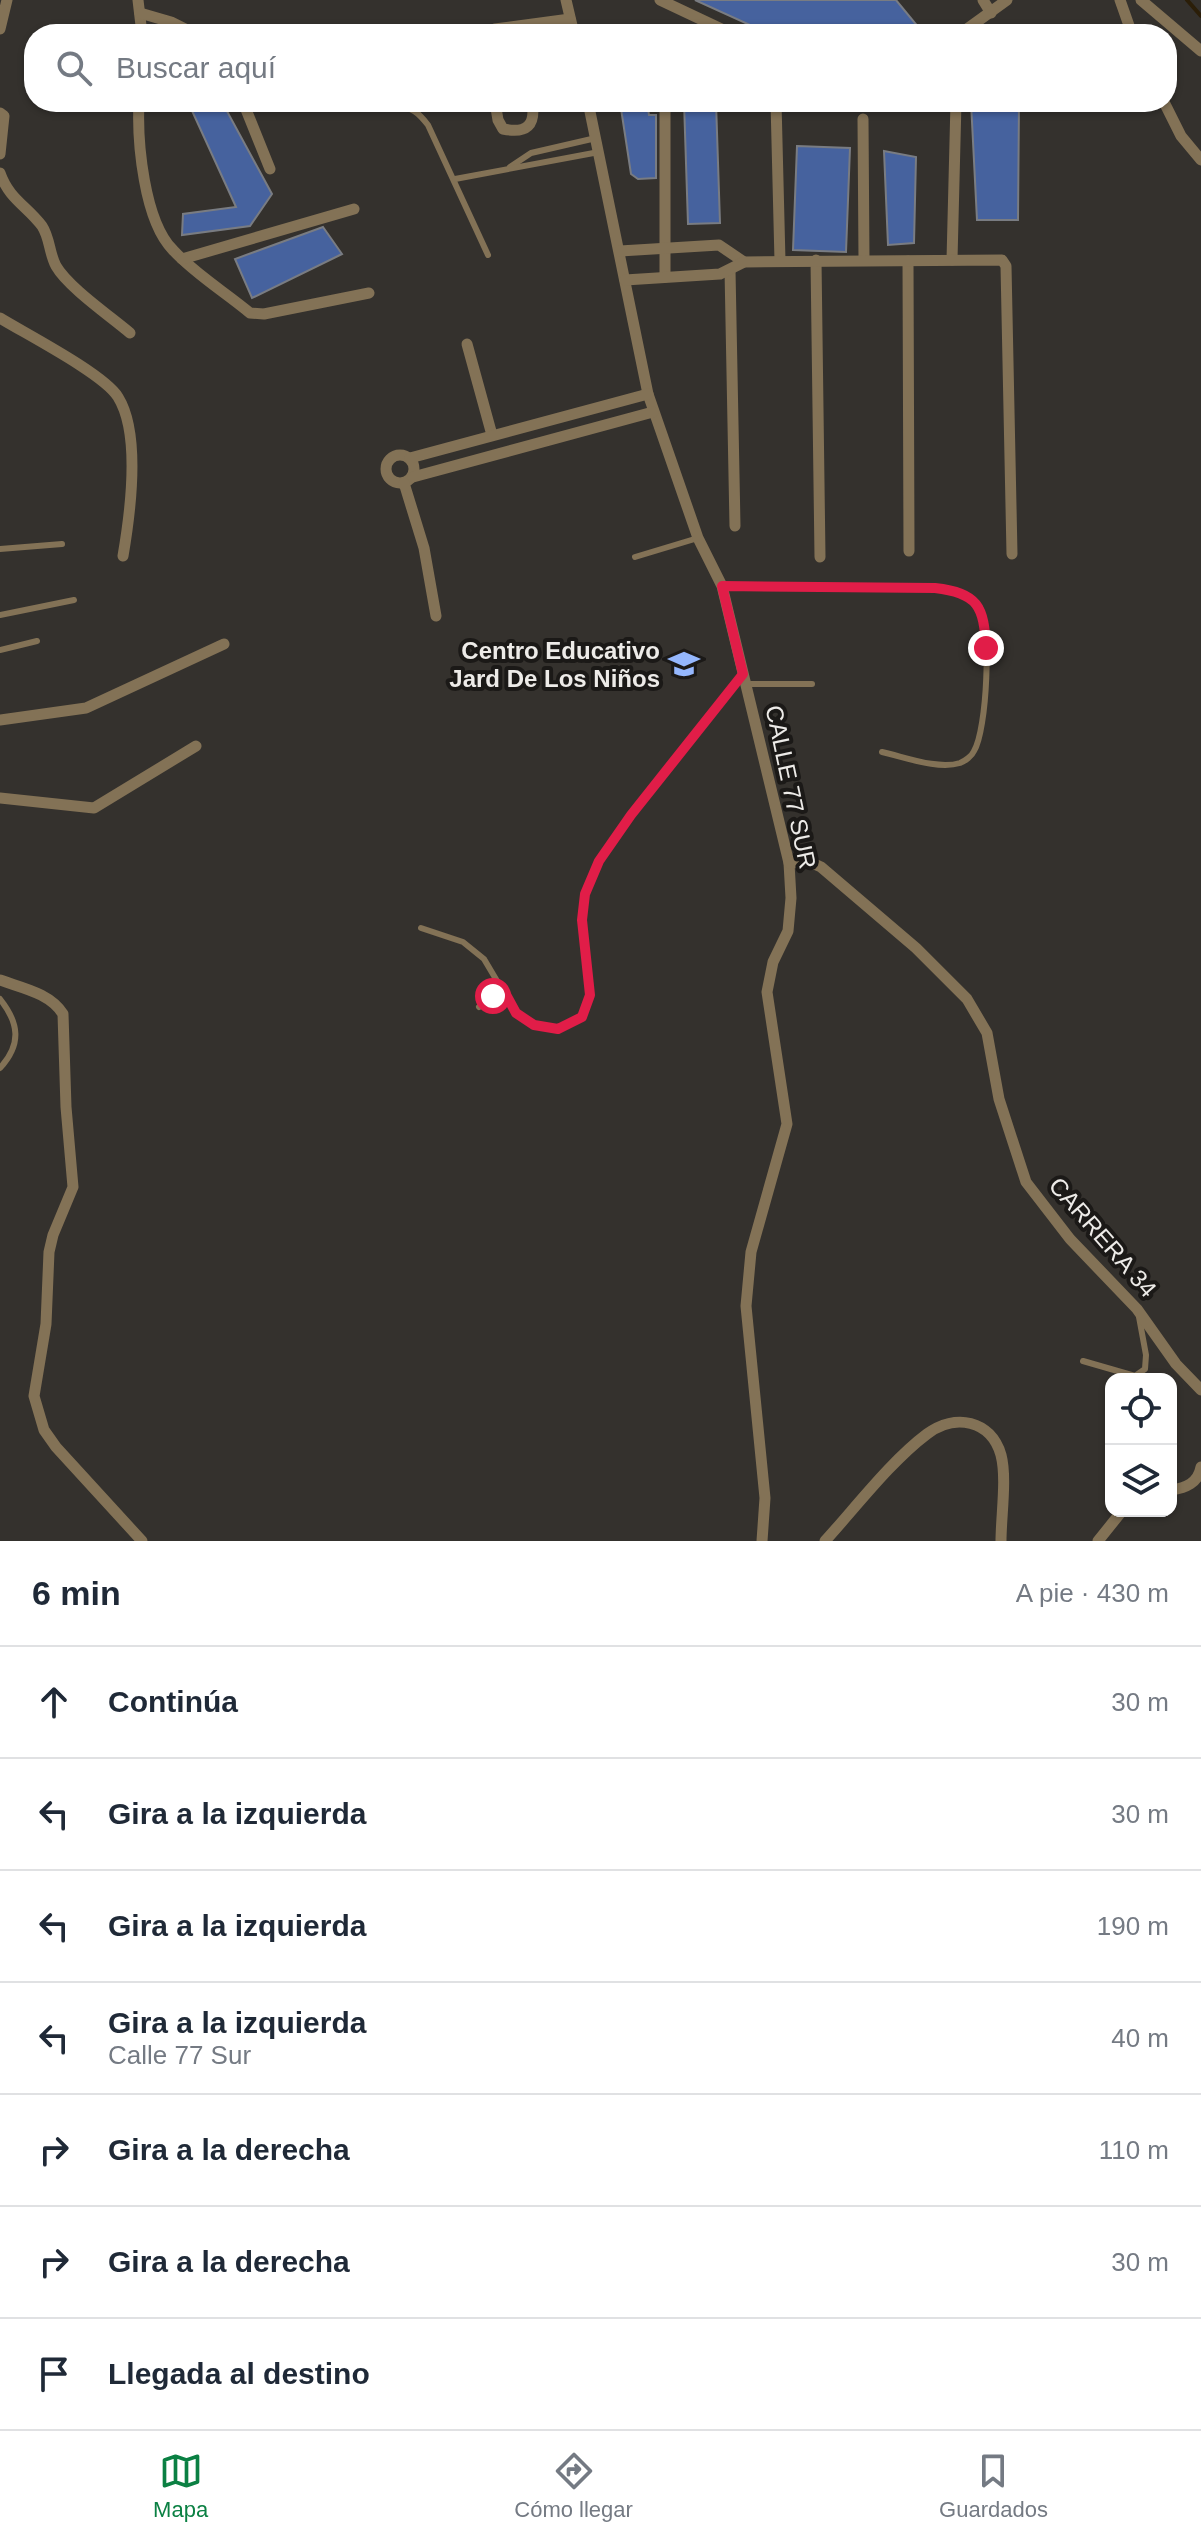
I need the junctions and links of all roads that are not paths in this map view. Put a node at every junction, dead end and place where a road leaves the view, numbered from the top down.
1 (7, 0) edge
2 (138, 0) edge
3 (566, 0) edge
4 (660, 0) edge
5 (983, 0) edge
6 (1007, 0) edge
7 (1120, 0) edge
8 (1141, 0) edge
9 (140, 13) junction
10 (991, 13) junction
11 (570, 19) junction
12 (141, 24) edge
13 (175, 24) edge
14 (546, 24) edge
15 (571, 24) edge
16 (711, 24) edge
17 (975, 24) edge
18 (1128, 24) edge
19 (1169, 24) edge
20 (0, 29) edge
21 (1177, 31) edge
22 (1201, 51) edge
23 (139, 112) edge
24 (247, 112) edge
25 (418, 112) edge
26 (497, 112) edge
27 (534, 112) edge
28 (590, 112) edge
29 (665, 112) edge
30 (776, 112) edge
31 (956, 112) edge
32 (1169, 112) edge
33 (0, 113) edge
34 (863, 119) dead end
35 (596, 138) junction
36 (599, 152) junction
37 (0, 154) edge
38 (1201, 160) edge
39 (270, 169) dead end
40 (507, 169) junction
41 (0, 173) edge
42 (455, 179) junction
43 (354, 209) dead end
44 (665, 247) junction
45 (620, 251) junction
46 (488, 255) dead end
47 (182, 259) junction
48 (816, 260) junction
49 (864, 260) junction
50 (952, 260) junction
51 (780, 261) junction
52 (908, 261) junction
53 (744, 262) junction
54 (730, 270) junction
55 (665, 277) junction
56 (625, 280) junction
57 (369, 293) dead end
58 (0, 318) edge
59 (130, 333) dead end
60 (467, 344) dead end
61 (648, 394) junction
62 (653, 412) junction
63 (492, 435) junction
64 (410, 458) junction
65 (408, 480) junction
66 (735, 526) dead end
67 (698, 538) junction
68 (62, 544) dead end
69 (0, 549) edge
70 (909, 551) dead end
71 (1012, 554) dead end
72 (123, 556) dead end
73 (635, 557) dead end
74 (820, 557) dead end
75 (722, 586) junction
76 (74, 600) dead end
77 (0, 615) edge
78 (436, 616) dead end
79 (37, 641) dead end
80 (224, 644) dead end
81 (0, 650) edge
82 (744, 679) junction
83 (812, 684) dead end
84 (0, 720) edge
85 (196, 746) dead end
86 (882, 752) dead end
87 (0, 798) edge
88 (789, 863) junction
89 (421, 928) dead end
90 (0, 980) edge
91 (503, 989) junction
92 (0, 999) edge
93 (479, 1007) dead end
94 (0, 1068) edge
95 (1137, 1309) junction
96 (1083, 1361) dead end
97 (1201, 1390) edge
98 (1201, 1467) edge
99 (1177, 1489) edge
100 (1117, 1517) edge
101 (142, 1541) edge
102 (762, 1541) edge
103 (825, 1541) edge
104 (1001, 1541) edge
105 (1098, 1541) edge

1 - 20 street
2 - 9 street
3 - 11 street
4 - 16 street
5 - 10 street
6 - 10 street
7 - 18 street
8 - 19 street
9 - 12 street
9 - 13 street
10 - 17 street
11 - 14 street
11 - 15 street
21 - 22 street
23 - 47 street
24 - 39 street
25 - 42 lane
26 - 27 street
28 - 35 street, CALLE 77 SUR
29 - 44 street
30 - 51 street
31 - 50 street
32 - 38 street
33 - 37 street
34 - 49 street
35 - 36 street, CALLE 77 SUR
35 - 40 lane
36 - 40 lane
36 - 45 street, CALLE 77 SUR
40 - 42 lane
41 - 59 street
42 - 46 lane
43 - 47 street
44 - 45 street
44 - 53 street
44 - 55 street
45 - 56 street, CALLE 77 SUR
47 - 57 street
48 - 49 street
48 - 51 street
48 - 74 street
49 - 52 street
50 - 52 street
50 - 71 street
51 - 53 street
52 - 70 street
53 - 54 street
54 - 55 street
54 - 66 street
55 - 56 street
56 - 61 street, CALLE 77 SUR
58 - 72 street
60 - 63 street
61 - 62 street, CALLE 77 SUR
61 - 63 street
62 - 65 street
62 - 67 street, CALLE 77 SUR
63 - 64 street
64 - 65 street
64 - 65 street
65 - 78 street
67 - 73 lane
67 - 75 street, CALLE 77 SUR
68 - 69 lane
75 - 82 street, CALLE 77 SUR
75 - 86 lane
76 - 77 lane
79 - 81 lane
80 - 84 street
82 - 83 lane
82 - 88 street, CALLE 77 SUR
82 - 91 lane
85 - 87 street
88 - 95 street, CARRERA 34
88 - 102 street, CALLE 77 SUR
89 - 91 lane
90 - 101 street
91 - 93 lane
92 - 94 lane
95 - 96 lane
95 - 97 street, CARRERA 34
98 - 99 street
100 - 105 street
103 - 104 street

